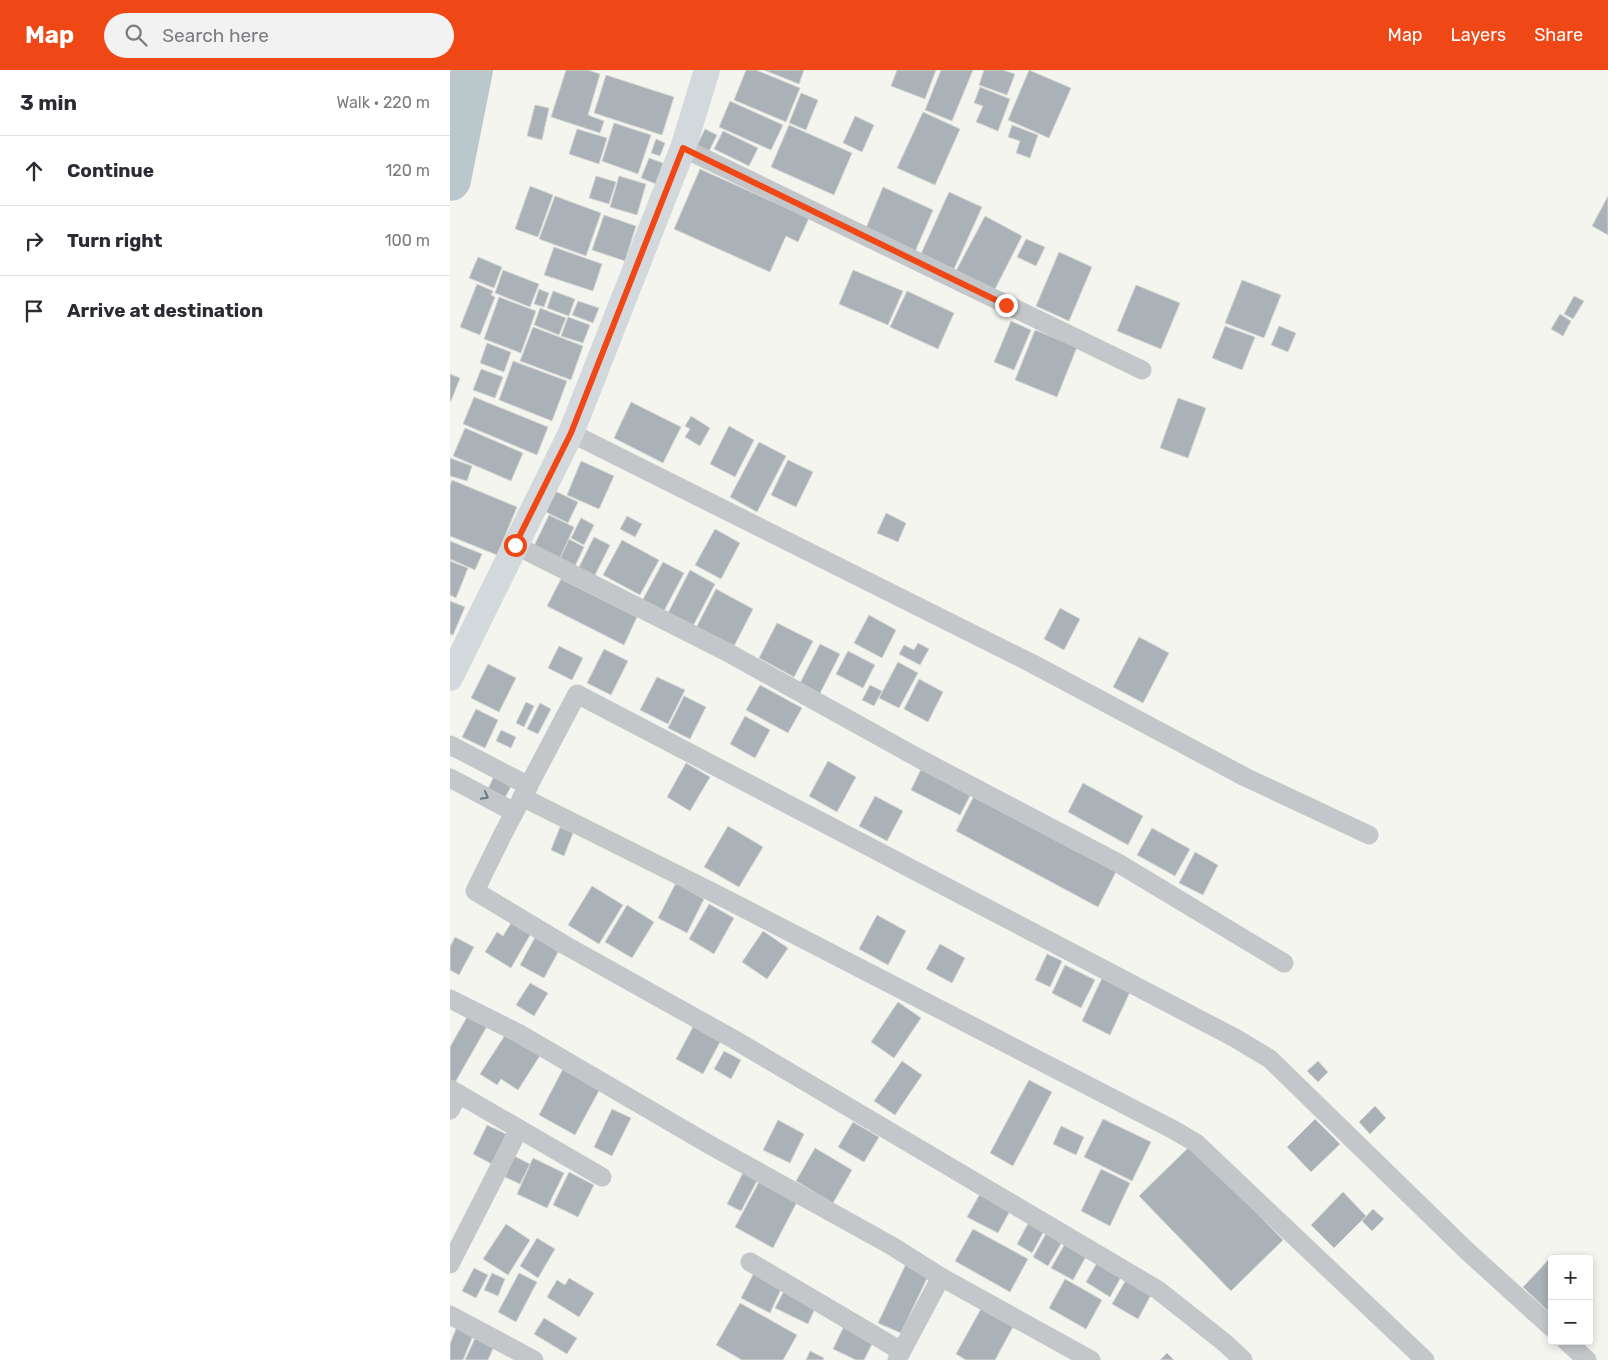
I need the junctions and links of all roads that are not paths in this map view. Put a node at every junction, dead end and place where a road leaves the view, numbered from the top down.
1 (707, 70) edge
2 (683, 148) junction
3 (1142, 370) dead end
4 (571, 433) junction
5 (515, 545) junction
6 (450, 678) edge
7 (450, 745) edge
8 (450, 778) edge
9 (522, 798) junction
10 (1369, 835) dead end
11 (1284, 963) dead end
12 (450, 1000) edge
13 (453, 1098) edge
14 (519, 1129) junction
15 (602, 1177) dead end
16 (750, 1262) dead end
17 (450, 1264) edge
18 (941, 1277) junction
19 (450, 1315) edge
20 (1548, 1324) edge
21 (1570, 1345) edge
22 (899, 1356) edge
23 (534, 1360) edge
24 (1091, 1360) edge
25 (1243, 1360) edge
26 (1425, 1360) edge
27 (1587, 1360) edge

1 - 2 street
2 - 3 street
2 - 4 street
4 - 5 street
4 - 10 street
5 - 6 street
5 - 11 street
7 - 9 street
8 -> 9 street
9 - 20 street
9 - 25 street
9 - 26 street
12 - 18 street
13 - 14 street
14 - 15 street
14 - 17 street
16 - 22 street
18 - 22 street
18 - 24 street
19 - 23 street
21 - 27 street

